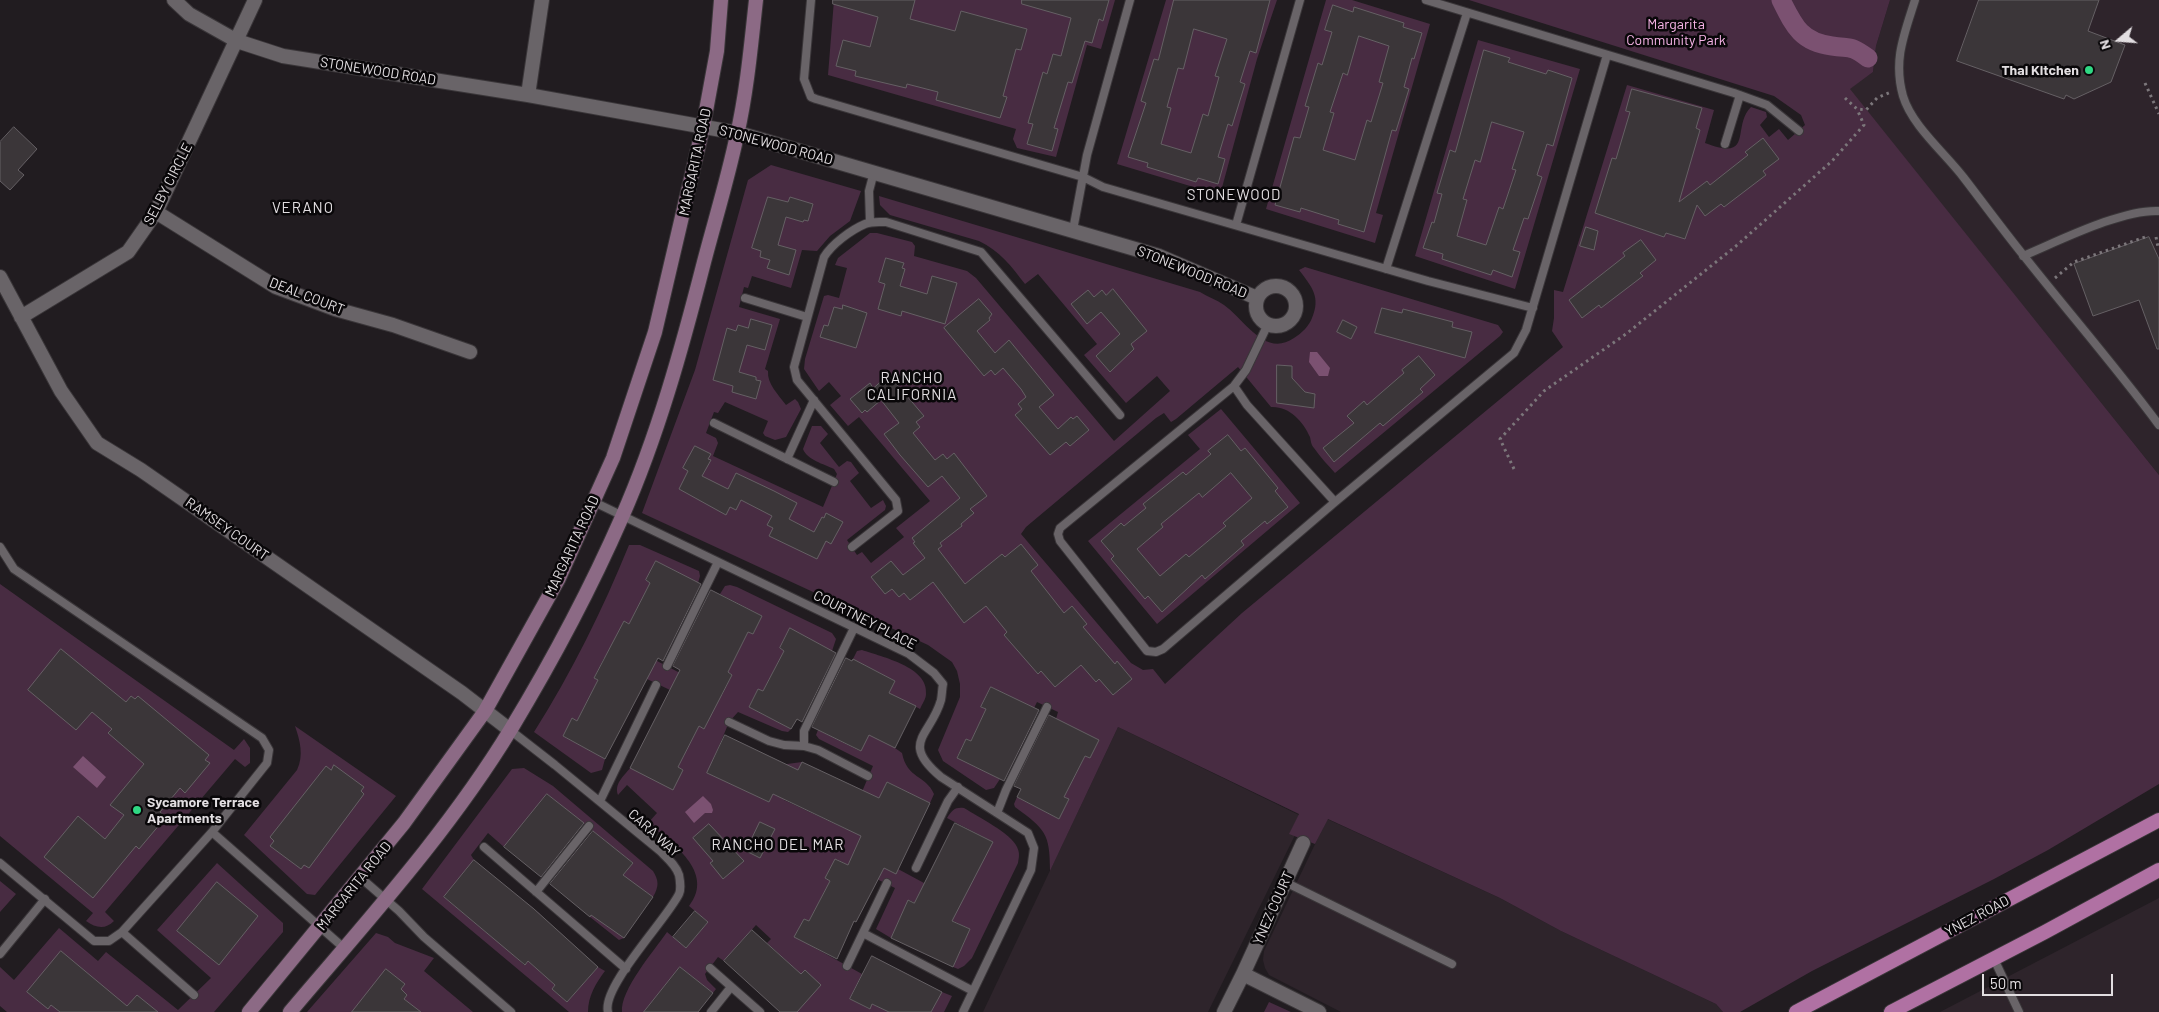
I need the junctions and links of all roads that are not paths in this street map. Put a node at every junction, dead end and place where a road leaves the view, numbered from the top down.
1 (174, 0) edge
2 (255, 0) edge
3 (542, 0) edge
4 (721, 0) edge
5 (756, 0) edge
6 (811, 0) edge
7 (1130, 0) edge
8 (1300, 0) edge
9 (1426, 0) edge
10 (1915, 0) edge
11 (1467, 13) junction
12 (237, 41) junction
13 (1607, 55) junction
14 (528, 95) junction
15 (1740, 95) junction
16 (703, 127) junction
17 (1799, 131) dead end
18 (738, 133) junction
19 (1725, 144) dead end
20 (874, 172) junction
21 (1083, 177) junction
22 (2159, 211) edge
23 (156, 212) junction
24 (870, 222) junction
25 (1236, 225) junction
26 (1073, 230) junction
27 (2023, 256) junction
28 (1386, 269) junction
29 (0, 277) edge
30 (745, 298) dead end
31 (1257, 298) junction
32 (1533, 308) junction
33 (807, 316) junction
34 (21, 317) junction
35 (1268, 324) junction
36 (470, 352) dead end
37 (1234, 386) junction
38 (814, 400) junction
39 (1120, 415) dead end
40 (714, 424) dead end
41 (2159, 426) edge
42 (787, 459) junction
43 (834, 482) dead end
44 (594, 502) junction
45 (1334, 502) junction
46 (622, 516) junction
47 (0, 547) edge
48 (852, 548) dead end
49 (718, 562) junction
50 (854, 628) junction
51 (667, 666) dead end
52 (656, 685) dead end
53 (1047, 707) dead end
54 (485, 710) junction
55 (729, 722) dead end
56 (510, 730) junction
57 (804, 746) junction
58 (868, 776) dead end
59 (958, 787) junction
60 (600, 801) junction
61 (997, 813) junction
62 (2159, 820) edge
63 (589, 826) dead end
64 (212, 832) junction
65 (1303, 843) dead end
66 (484, 847) dead end
67 (0, 863) edge
68 (916, 868) dead end
69 (2159, 870) edge
70 (361, 878) junction
71 (1285, 882) junction
72 (887, 883) dead end
73 (536, 892) junction
74 (45, 899) junction
75 (386, 899) junction
76 (321, 927) junction
77 (122, 932) junction
78 (863, 933) junction
79 (344, 948) junction
80 (0, 954) edge
81 (1994, 959) junction
82 (1452, 964) dead end
83 (847, 966) dead end
84 (710, 968) dead end
85 (626, 969) junction
86 (1243, 974) junction
87 (731, 987) junction
88 (973, 991) junction
89 (194, 995) dead end
90 (249, 1012) edge
91 (290, 1012) edge
92 (511, 1012) edge
93 (608, 1012) edge
94 (711, 1012) edge
95 (760, 1012) edge
96 (963, 1012) edge
97 (1224, 1012) edge
98 (1318, 1012) edge
99 (1796, 1012) edge
100 (1891, 1012) edge
101 (2019, 1012) edge

1 - 12 street, STONEWOOD ROAD
2 - 12 street, SELBY CIRCLE
3 - 14 street
4 - 16 main road, MARGARITA ROAD
5 - 18 main road
6 - 21 lane
7 - 21 lane
8 - 25 lane
9 - 11 lane
10 - 27 lane
11 - 13 lane
11 - 28 lane
12 - 14 street, STONEWOOD ROAD
12 - 23 street, SELBY CIRCLE
13 - 15 lane
13 - 32 lane
14 - 16 street, STONEWOOD ROAD
15 - 17 lane
15 - 19 lane
16 - 18 street, STONEWOOD ROAD
16 - 44 main road, MARGARITA ROAD
18 - 20 street, STONEWOOD ROAD
18 - 46 main road
20 - 24 lane
20 - 26 street, STONEWOOD ROAD
21 - 25 lane
21 - 26 lane
22 - 27 lane
23 - 34 street, SELBY CIRCLE
23 - 36 street, DEAL COURT
24 - 33 lane
24 - 39 lane
25 - 28 lane
26 - 31 street, STONEWOOD ROAD
27 - 41 lane
28 - 32 lane
29 - 34 street, RAMSEY COURT
30 - 33 lane
31 - 35 street, STONEWOOD ROAD
31 - 35 street, STONEWOOD ROAD
32 - 45 lane
33 - 38 lane
34 - 54 street, RAMSEY COURT
35 - 37 lane
37 - 45 lane
37 - 45 lane
38 - 42 lane
38 - 48 lane
40 - 42 lane
42 - 43 lane
44 - 46 lane, COURTNEY PLACE
44 - 54 main road, MARGARITA ROAD
46 - 49 lane, COURTNEY PLACE
46 - 56 main road
47 - 64 lane
49 - 50 lane, COURTNEY PLACE
49 - 51 lane
50 - 57 lane
50 - 59 lane, COURTNEY PLACE
52 - 60 lane
53 - 61 lane
54 - 56 street, RAMSEY COURT
54 - 70 main road, MARGARITA ROAD
55 - 57 lane
56 - 60 lane, CARA WAY
56 - 75 main road
57 - 58 lane
59 - 61 lane, COURTNEY PLACE
59 - 68 lane
60 - 85 lane, CARA WAY
61 - 88 lane, COURTNEY PLACE
62 - 99 main road, YNEZ ROAD
63 - 73 lane
64 - 76 lane
64 - 77 lane
65 - 71 street, YNEZ COURT
66 - 73 lane
67 - 74 lane
69 - 81 main road
70 - 75 lane
70 - 76 main road, MARGARITA ROAD
71 - 82 lane
71 - 86 street, YNEZ COURT
72 - 78 lane
73 - 85 lane
74 - 77 lane
74 - 80 lane
75 - 79 main road
75 - 92 lane
76 - 79 lane
76 - 90 main road, MARGARITA ROAD
77 - 89 lane
78 - 83 lane
78 - 88 lane
79 - 91 main road
81 - 100 main road
81 - 101 lane
84 - 87 lane
85 - 93 lane, CARA WAY
86 - 97 street, YNEZ COURT
86 - 98 street
87 - 94 lane
87 - 95 lane
88 - 96 lane, COURTNEY PLACE

